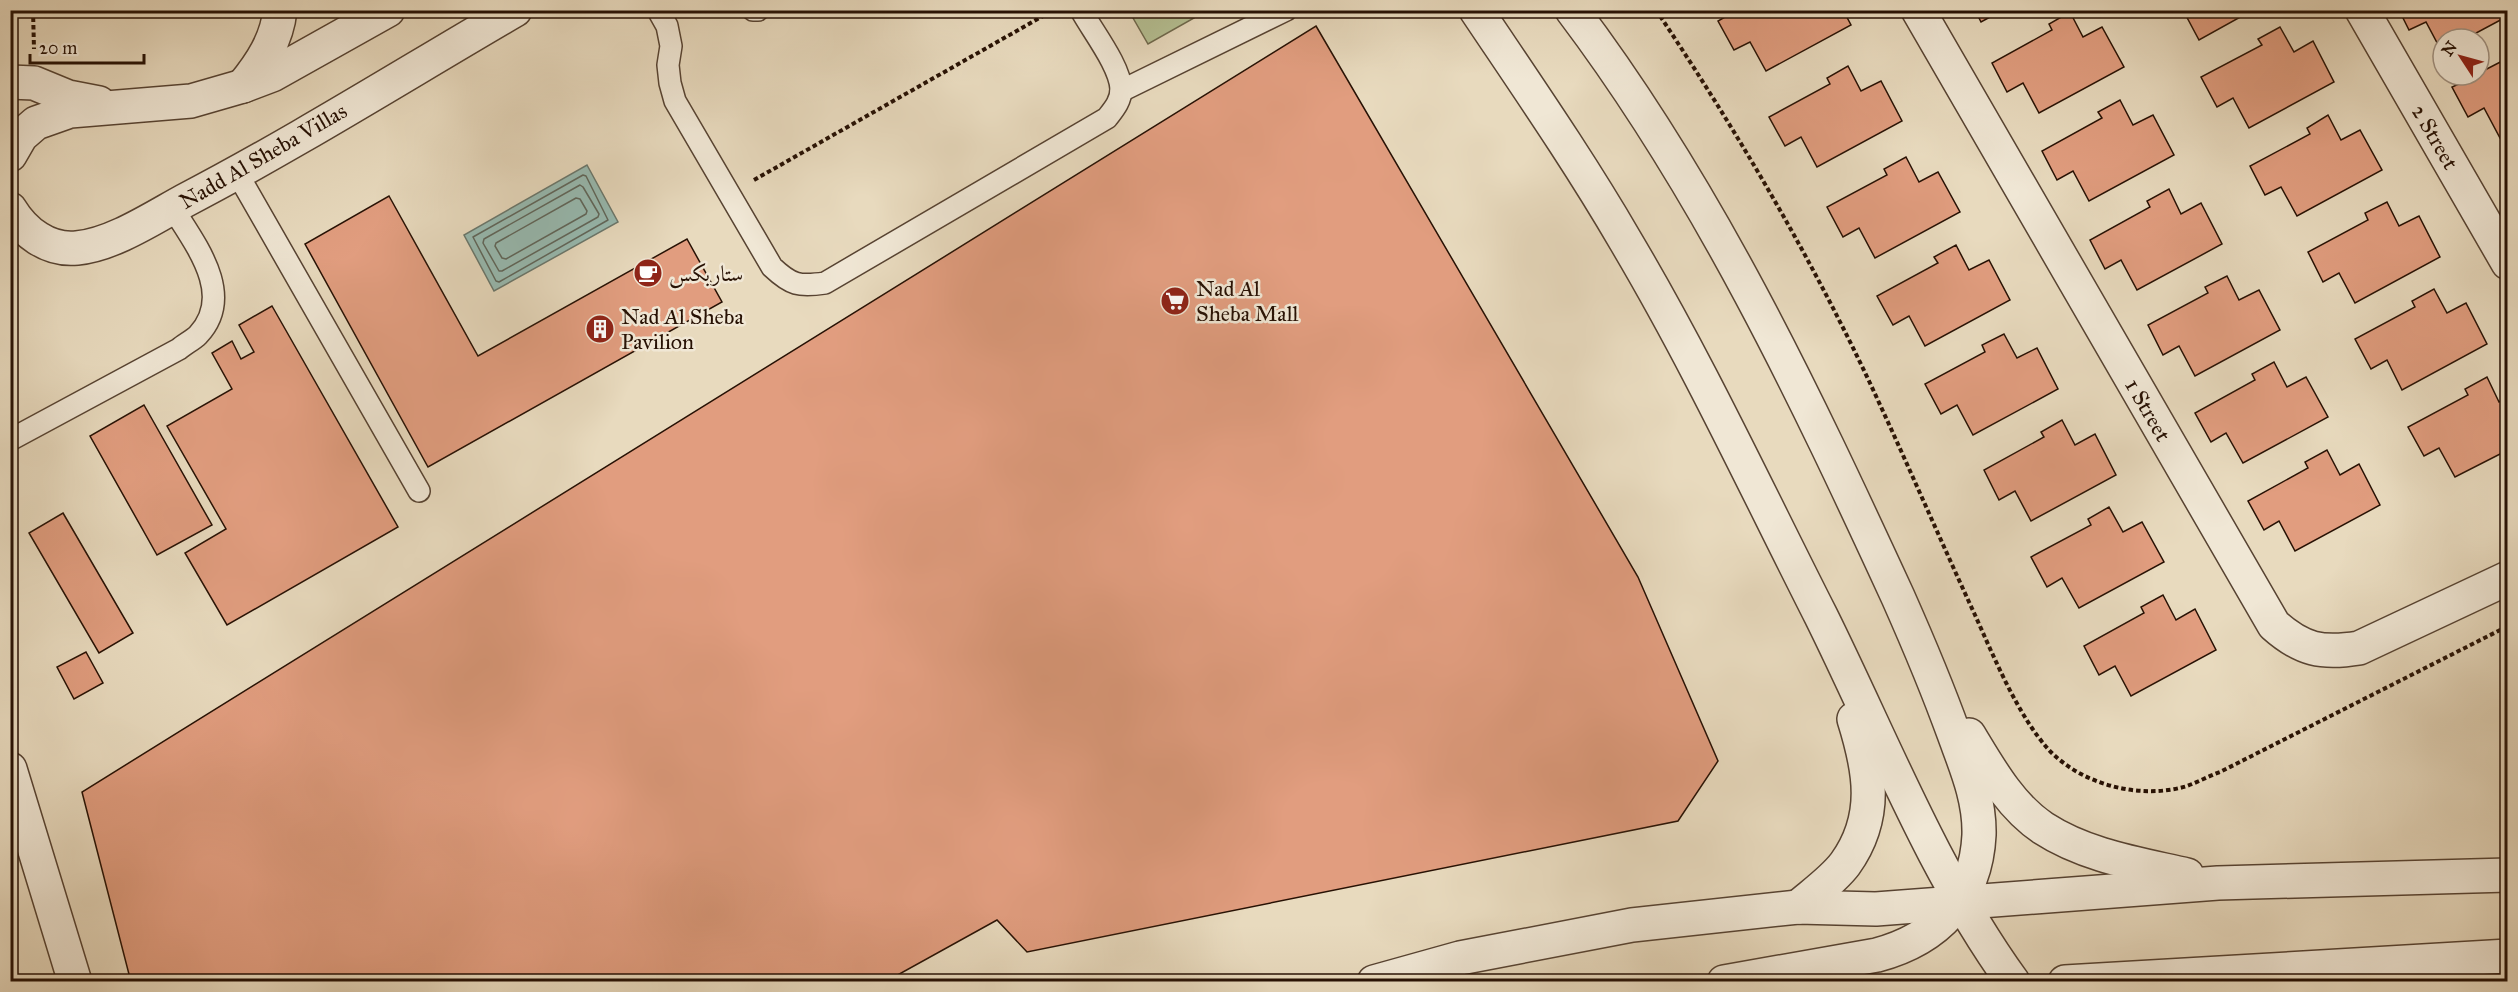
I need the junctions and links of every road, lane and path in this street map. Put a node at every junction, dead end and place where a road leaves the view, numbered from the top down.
1 (280, 10) edge
2 (388, 10) edge
3 (515, 10) edge
4 (658, 10) edge
5 (753, 10) edge
6 (758, 10) edge
7 (1054, 10) edge
8 (1081, 10) edge
9 (1286, 10) edge
10 (1572, 10) edge
11 (1594, 10) edge
12 (1656, 10) edge
13 (1918, 10) edge
14 (2362, 10) edge
15 (1477, 13) edge
16 (1615, 67) junction
17 (10, 82) edge
18 (243, 86) junction
19 (1121, 91) junction
20 (121, 107) junction
21 (10, 155) edge
22 (237, 173) junction
23 (728, 195) junction
24 (172, 207) junction
25 (10, 209) edge
26 (2508, 263) edge
27 (10, 440) edge
28 (419, 491) dead end
29 (2508, 578) edge
30 (1823, 620) junction
31 (2508, 626) edge
32 (1932, 672) junction
33 (10, 769) edge
34 (2508, 876) edge
35 (2218, 882) junction
36 (1960, 901) junction
37 (1798, 908) junction
38 (2508, 956) edge
39 (75, 981) edge
40 (1374, 981) edge
41 (1724, 981) edge
42 (2013, 981) edge
43 (2065, 981) edge

1 - 18 street
2 - 18 street
3 - 22 street, Nadd Al Sheba Villas
4 - 23 lane
5 - 6 lane
7 - 23 path
8 - 19 lane
9 - 19 lane
10 - 16 street
11 - 16 street
12 - 31 path
13 - 29 street, 1 Street
14 - 26 street, 2 Street
15 - 30 street
16 - 32 street
17 - 20 street
18 - 20 street
19 - 23 lane
20 - 21 street
22 - 24 street, Nadd Al Sheba Villas
22 - 28 lane
24 - 25 street, Nadd Al Sheba Villas
24 - 27 lane
30 - 36 street
30 - 37 street
32 - 35 street
32 - 36 street
33 - 39 street
34 - 35 street
35 - 36 street
36 - 37 street
36 - 41 street
36 - 42 street
37 - 40 street
38 - 43 street

